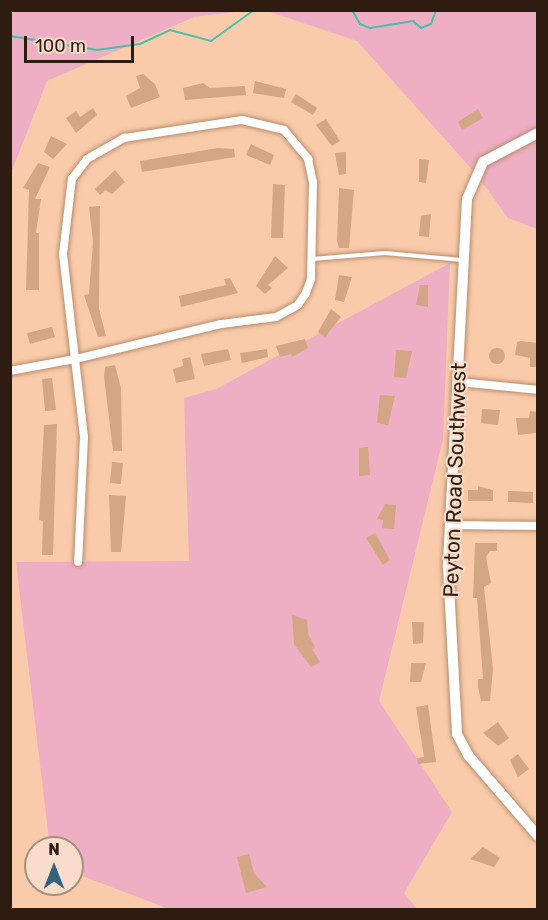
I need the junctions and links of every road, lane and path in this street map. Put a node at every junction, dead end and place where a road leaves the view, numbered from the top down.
1 (537, 133) edge
2 (311, 259) junction
3 (463, 260) junction
4 (75, 359) junction
5 (10, 371) edge
6 (458, 382) junction
7 (537, 390) edge
8 (450, 525) junction
9 (537, 526) edge
10 (78, 562) dead end
11 (537, 836) edge

1 - 3 street, Peyton Road Southwest
2 - 3 lane
2 - 4 street
2 - 4 street
3 - 6 street, Peyton Road Southwest
4 - 5 street
4 - 10 street
6 - 7 street
6 - 8 street, Peyton Road Southwest
8 - 9 street
8 - 11 street, Peyton Road Southwest

